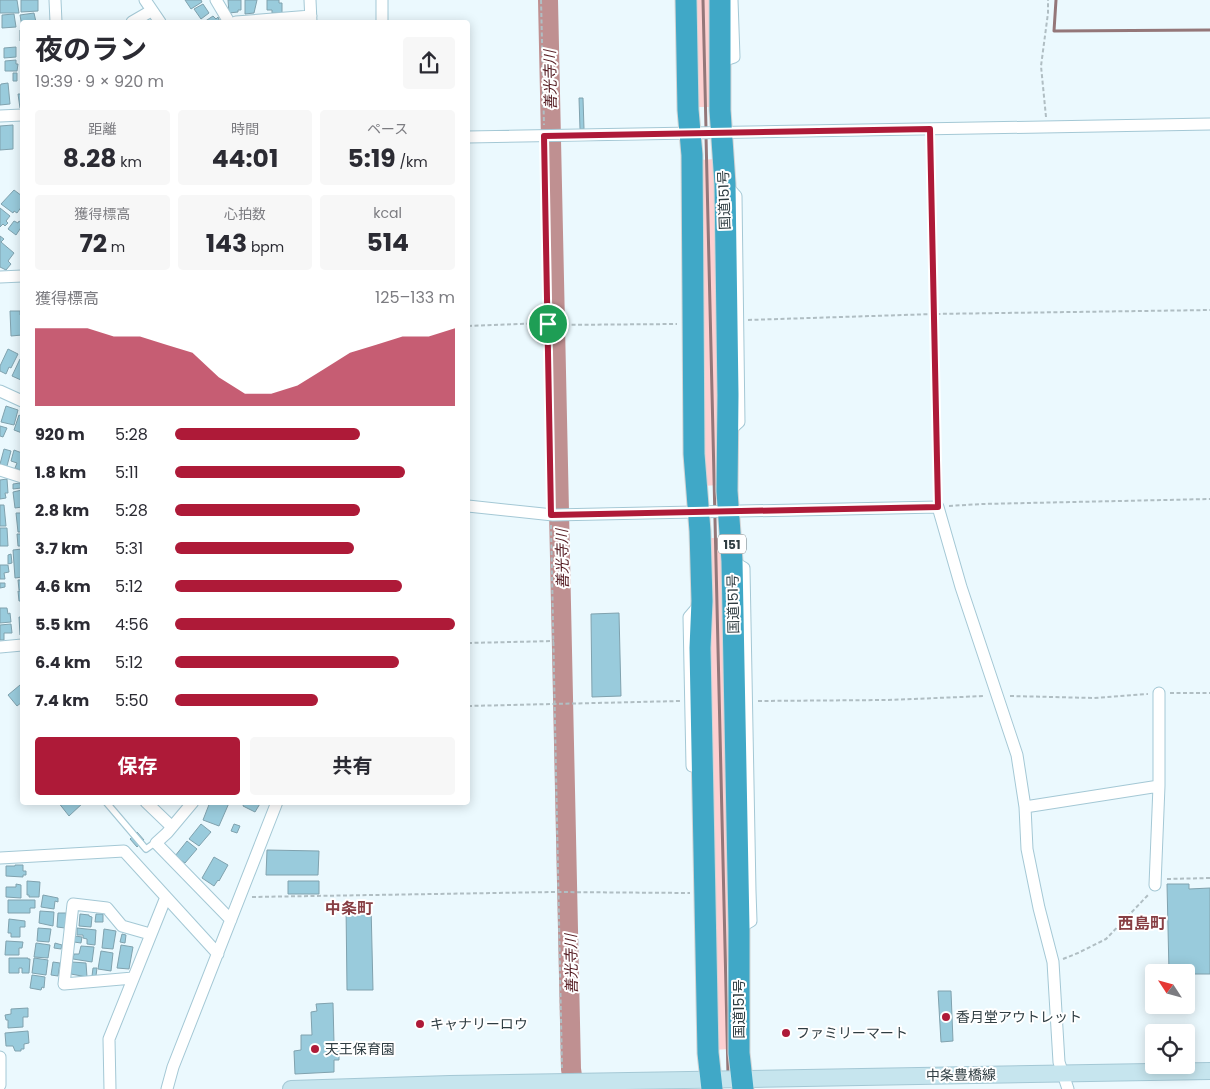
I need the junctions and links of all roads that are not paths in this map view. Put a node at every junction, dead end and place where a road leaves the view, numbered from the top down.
1 (55, 0) edge
2 (145, 0) edge
3 (216, 0) edge
4 (310, 0) edge
5 (382, 0) edge
6 (676, 0) edge
7 (686, 0) edge
8 (720, 0) edge
9 (732, 0) edge
10 (152, 11) junction
11 (311, 19) edge
12 (56, 20) edge
13 (136, 20) edge
14 (159, 20) edge
15 (228, 20) edge
16 (286, 20) edge
17 (382, 20) edge
18 (719, 62) junction
19 (688, 82) junction
20 (20, 115) edge
21 (0, 116) edge
22 (1210, 124) edge
23 (721, 132) junction
24 (690, 133) junction
25 (470, 137) edge
26 (725, 184) junction
27 (692, 201) junction
28 (20, 276) edge
29 (0, 277) edge
30 (0, 391) edge
31 (20, 400) edge
32 (726, 434) junction
33 (694, 454) junction
34 (0, 470) edge
35 (20, 475) edge
36 (470, 506) edge
37 (698, 512) junction
38 (730, 512) junction
39 (732, 561) junction
40 (702, 602) junction
41 (20, 645) edge
42 (0, 647) edge
43 (1159, 693) road end
44 (1159, 786) junction
45 (108, 805) edge
46 (149, 805) edge
47 (190, 805) edge
48 (276, 805) edge
49 (1025, 807) junction
50 (172, 827) junction
51 (156, 842) junction
52 (0, 858) edge
53 (1155, 885) road end
54 (166, 898) junction
55 (231, 920) junction
56 (740, 928) junction
57 (150, 934) junction
58 (218, 954) junction
59 (706, 976) junction
60 (133, 978) junction
61 (0, 1057) edge
62 (1210, 1071) edge
63 (1061, 1073) junction
64 (727, 1083) edge
65 (0, 1085) edge
66 (110, 1089) edge
67 (166, 1089) edge
68 (291, 1089) edge
69 (1068, 1089) edge

1 - 12 street
2 - 10 street
3 - 15 street
4 - 11 street
5 - 17 street
6 - 19 street
7 - 19 highway, 151
8 - 18 highway, 国道151号 / 151
9 - 18 street
10 - 13 street
10 - 14 street
11 - 16 street
18 - 23 highway, 国道151号 / 151
19 - 24 highway, 151
20 - 21 street
22 - 23 street
23 - 24 street
23 - 26 highway, 国道151号 / 151
24 - 25 street
24 - 27 highway, 151
26 - 32 highway, 国道151号 / 151
26 - 32 street
27 - 33 highway, 151
27 - 33 street
28 - 29 street
30 - 31 street
32 - 38 highway, 国道151号 / 151
33 - 37 highway, 151
34 - 35 street
36 - 37 street
37 - 38 street
37 - 40 highway, 151
38 - 39 highway, 国道151号 / 151
38 - 49 street
39 - 56 highway, 国道151号 / 151
39 - 56 street
40 - 59 highway, 151
40 - 59 street
41 - 42 street
43 - 44 street
44 - 49 street
44 - 53 street
45 - 51 lane
46 - 50 street
47 - 50 street
48 - 55 street
49 - 63 street
50 - 51 street
51 - 55 street
52 - 54 street
54 - 57 street
54 - 58 street
55 - 58 street
56 - 64 highway, 国道151号 / 151
57 - 60 street
57 - 60 street
58 - 67 street
59 - 64 highway, 151
60 - 66 street
61 - 65 street
62 - 63 main road, 中条豊橋線
63 - 64 main road, 中条豊橋線
63 - 69 street
64 - 68 main road, 中条豊橋線

